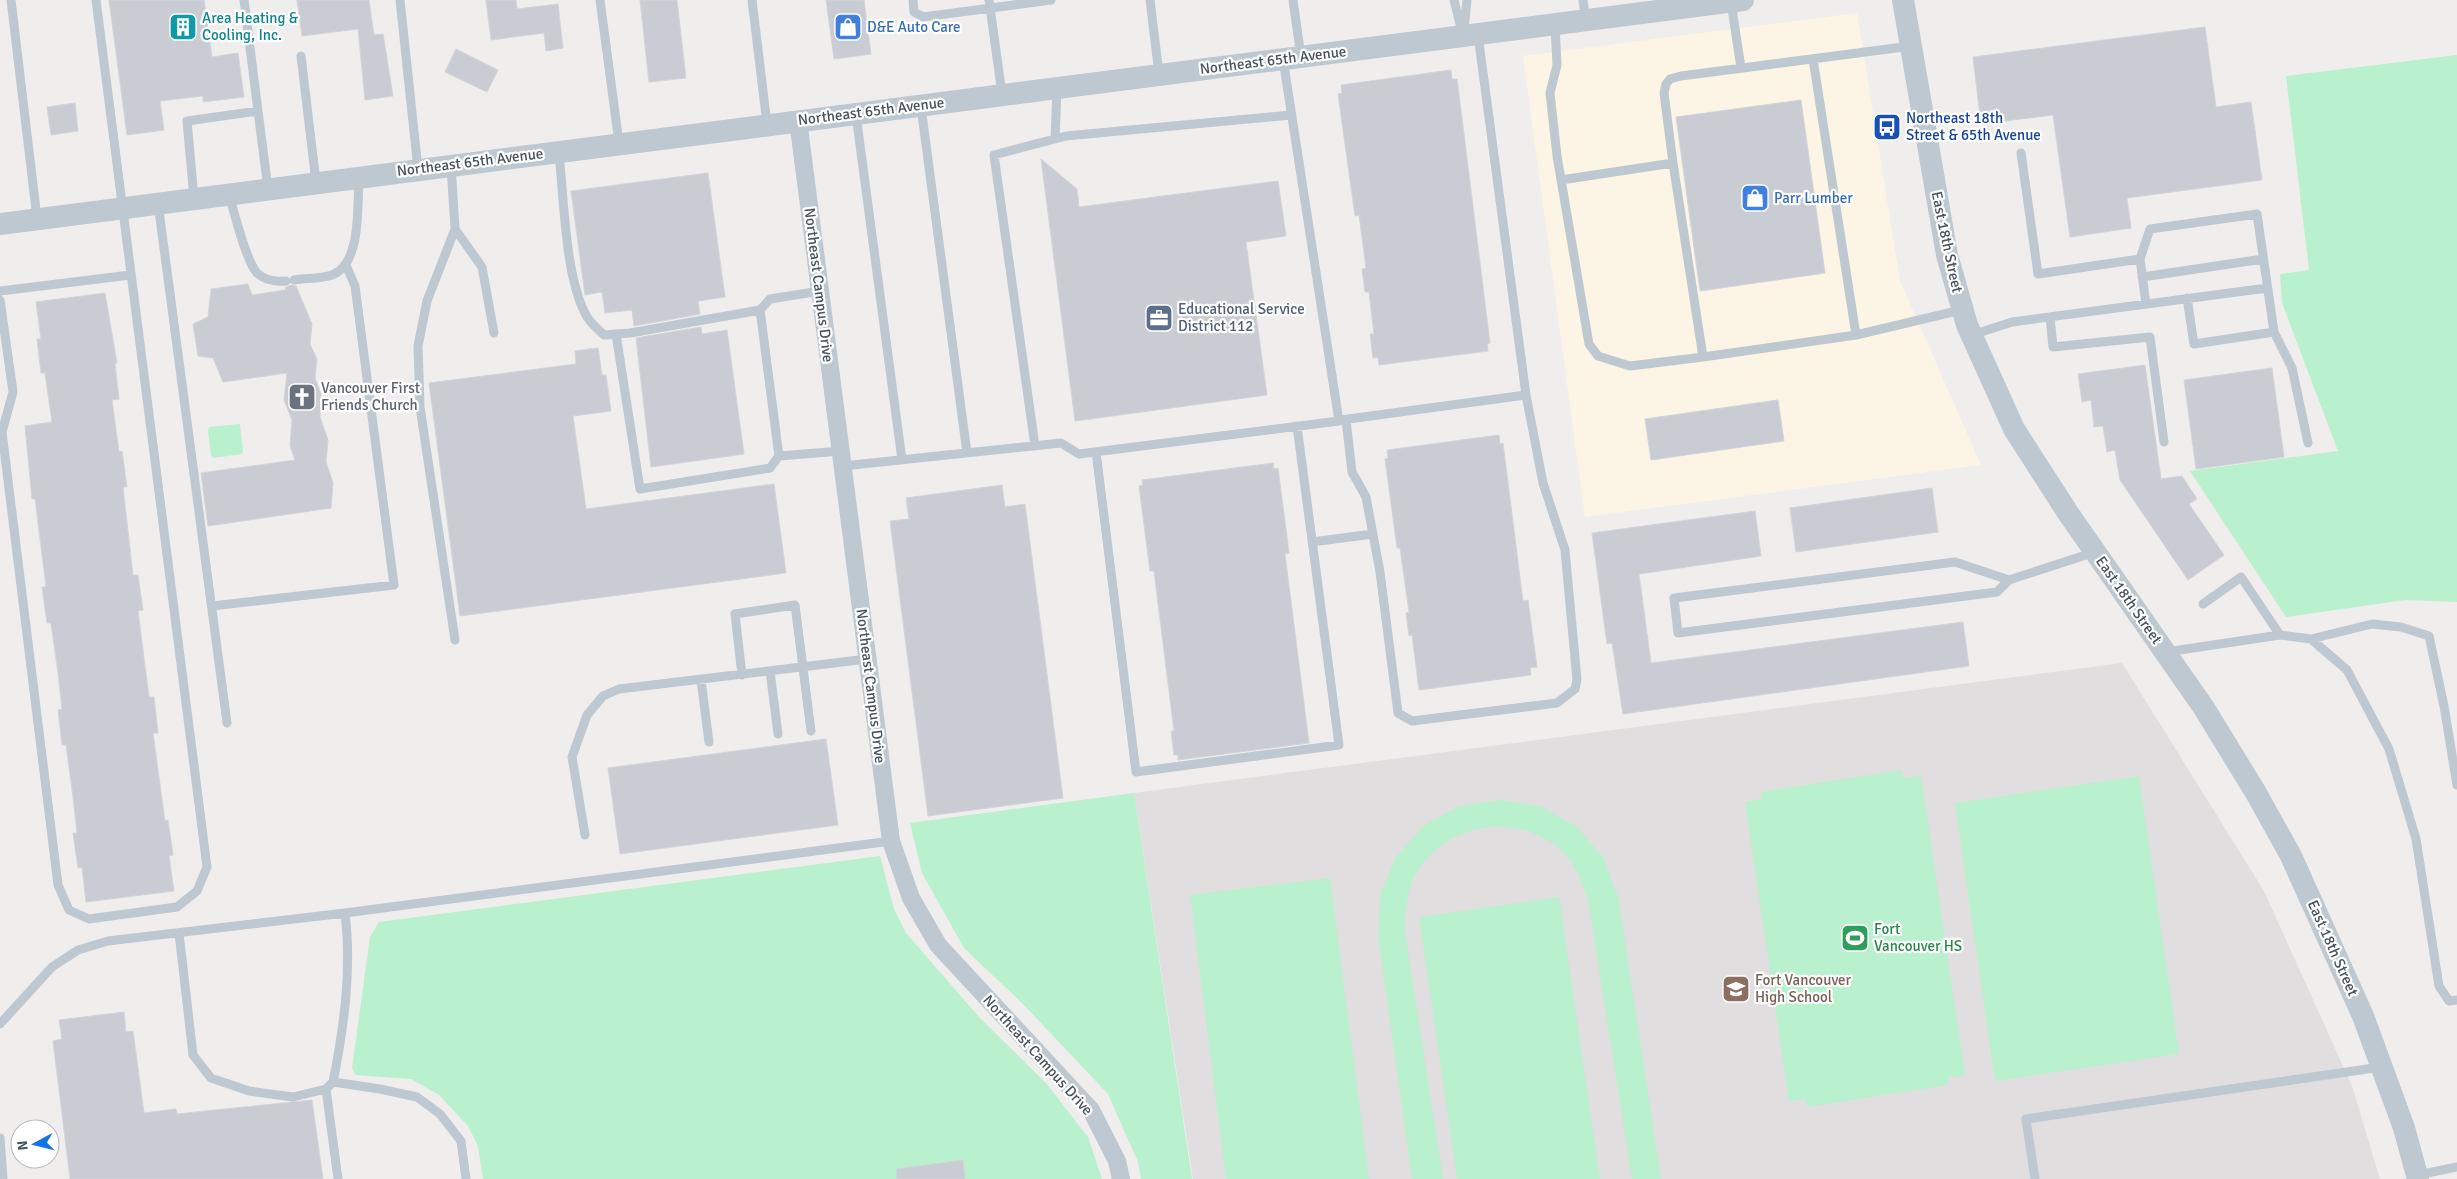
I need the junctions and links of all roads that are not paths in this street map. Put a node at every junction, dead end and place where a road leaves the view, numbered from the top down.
1 (11, 0) edge
2 (96, 0) edge
3 (244, 0) edge
4 (400, 0) edge
5 (600, 0) edge
6 (752, 0) edge
7 (912, 0) edge
8 (1052, 0) edge
9 (1150, 0) edge
10 (1293, 0) edge
11 (1454, 0) edge
12 (1467, 0) edge
13 (1904, 0) edge
14 (1737, 1) edge
15 (990, 4) edge
16 (1585, 10) edge
17 (1555, 25) junction
18 (1471, 36) junction
19 (1911, 46) junction
20 (301, 56) dead end
21 (1292, 58) junction
22 (1813, 58) junction
23 (1741, 68) junction
24 (1159, 75) junction
25 (1057, 87) junction
26 (1002, 94) junction
27 (921, 104) junction
28 (258, 111) junction
29 (855, 113) junction
30 (1291, 115) junction
31 (798, 120) junction
32 (767, 124) junction
33 (1055, 139) junction
34 (619, 143) junction
35 (559, 151) junction
36 (2020, 153) dead end
37 (1672, 163) junction
38 (451, 165) junction
39 (418, 169) junction
40 (359, 177) junction
41 (1561, 180) junction
42 (316, 182) junction
43 (268, 189) junction
44 (228, 194) junction
45 (194, 198) junction
46 (158, 203) junction
47 (121, 208) junction
48 (37, 219) junction
49 (0, 224) edge
50 (455, 229) junction
51 (2140, 259) junction
52 (2263, 259) junction
53 (346, 265) junction
54 (130, 275) junction
55 (2142, 277) junction
56 (2267, 288) junction
57 (0, 290) edge
58 (820, 291) junction
59 (2187, 298) junction
60 (0, 300) edge
61 (2146, 304) junction
62 (760, 310) junction
63 (1961, 310) junction
64 (2050, 317) junction
65 (2274, 332) junction
66 (494, 333) dead end
67 (616, 334) junction
68 (1856, 335) junction
69 (1972, 335) junction
70 (1703, 357) junction
71 (1526, 395) junction
72 (1342, 420) junction
73 (1297, 426) junction
74 (2164, 442) dead end
75 (2308, 443) dead end
76 (1035, 446) junction
77 (1096, 452) junction
78 (966, 453) junction
79 (779, 456) junction
80 (842, 458) junction
81 (902, 460) junction
82 (1373, 534) junction
83 (1312, 542) junction
84 (2095, 552) junction
85 (2009, 580) junction
86 (2203, 604) dead end
87 (212, 606) junction
88 (2280, 635) junction
89 (2311, 639) junction
90 (455, 640) dead end
91 (2166, 652) junction
92 (867, 659) junction
93 (803, 667) junction
94 (770, 671) junction
95 (742, 675) junction
96 (701, 680) junction
97 (227, 722) dead end
98 (811, 731) dead end
99 (778, 734) dead end
100 (709, 742) dead end
101 (2457, 785) edge
102 (585, 835) dead end
103 (891, 841) junction
104 (345, 913) junction
105 (179, 933) junction
106 (2457, 1000) edge
107 (0, 1024) edge
108 (2382, 1067) junction
109 (330, 1086) junction
110 (0, 1138) edge
111 (2457, 1168) edge
112 (2417, 1177) edge
113 (3, 1179) edge
114 (338, 1179) edge
115 (466, 1179) edge
116 (1121, 1179) edge
117 (2034, 1179) edge

1 - 48 lane
2 - 47 lane
3 - 28 lane
4 - 39 lane
5 - 34 lane
6 - 32 lane
7 - 15 lane
8 - 15 lane
9 - 24 lane
10 - 21 lane
11 - 18 lane
12 - 18 lane
13 - 19 street, East 18th Street
14 - 16 street, Northeast 65th Avenue
14 - 23 lane
15 - 26 lane
16 - 17 street, Northeast 65th Avenue
17 - 18 street, Northeast 65th Avenue
17 - 41 lane
18 - 21 street, Northeast 65th Avenue
18 - 71 lane
19 - 22 lane
19 - 63 street, East 18th Street
20 - 42 lane
21 - 24 street, Northeast 65th Avenue
21 - 30 lane
22 - 23 lane
22 - 68 lane
23 - 37 lane
24 - 25 street, Northeast 65th Avenue
25 - 26 street, Northeast 65th Avenue
25 - 33 lane
26 - 27 street, Northeast 65th Avenue
27 - 29 street, Northeast 65th Avenue
27 - 78 lane
28 - 43 lane
28 - 45 lane
29 - 31 street, Northeast 65th Avenue
29 - 81 lane
30 - 33 lane
30 - 72 lane
31 - 32 street, Northeast 65th Avenue
31 - 58 street, Northeast Campus Drive
32 - 34 street, Northeast 65th Avenue
33 - 76 lane
34 - 35 street, Northeast 65th Avenue
35 - 38 street, Northeast 65th Avenue
35 - 67 lane
36 - 51 lane
37 - 41 lane
37 - 70 lane
38 - 39 street, Northeast 65th Avenue
38 - 50 lane
39 - 40 street, Northeast 65th Avenue
40 - 42 street, Northeast 65th Avenue
40 - 53 lane
41 - 70 lane
42 - 43 street, Northeast 65th Avenue
43 - 44 street, Northeast 65th Avenue
44 - 45 street, Northeast 65th Avenue
44 - 53 lane
45 - 46 street, Northeast 65th Avenue
46 - 47 street, Northeast 65th Avenue
46 - 87 lane
47 - 48 street, Northeast 65th Avenue
47 - 54 lane
48 - 49 street, Northeast 65th Avenue
50 - 66 lane
50 - 90 lane
51 - 52 lane
51 - 55 lane
52 - 55 lane
52 - 56 lane
53 - 87 lane
54 - 57 lane
54 - 60 lane
55 - 61 lane
56 - 59 lane
56 - 65 lane
58 - 62 lane
58 - 80 street, Northeast Campus Drive
59 - 61 lane
59 - 65 lane
61 - 64 lane
62 - 67 lane
62 - 79 lane
63 - 68 lane
63 - 69 street, East 18th Street
64 - 69 lane
64 - 74 lane
65 - 75 lane
67 - 79 lane
68 - 70 lane
69 - 84 street, East 18th Street
71 - 72 lane
71 - 82 lane
72 - 73 lane
72 - 82 lane
73 - 77 lane
73 - 83 lane
76 - 77 lane
76 - 78 lane
77 - 83 lane
78 - 81 lane
79 - 80 lane
80 - 81 lane
80 - 92 street, Northeast Campus Drive
82 - 83 lane
84 - 85 lane
84 - 91 street, East 18th Street
85 - 85 lane
86 - 88 lane
87 - 97 lane
88 - 89 lane
88 - 91 lane
89 - 101 lane
89 - 106 lane
91 - 108 street, East 18th Street
92 - 93 lane
92 - 103 street, Northeast Campus Drive
93 - 94 lane
93 - 95 lane
93 - 98 lane
94 - 95 lane
94 - 99 lane
95 - 96 lane
96 - 100 lane
96 - 102 lane
103 - 104 lane
103 - 116 street, Northeast Campus Drive
104 - 105 lane
104 - 109 lane
105 - 107 lane
105 - 109 lane
108 - 112 street, East 18th Street
108 - 117 lane
109 - 114 lane
109 - 115 lane
110 - 113 lane
111 - 112 lane

